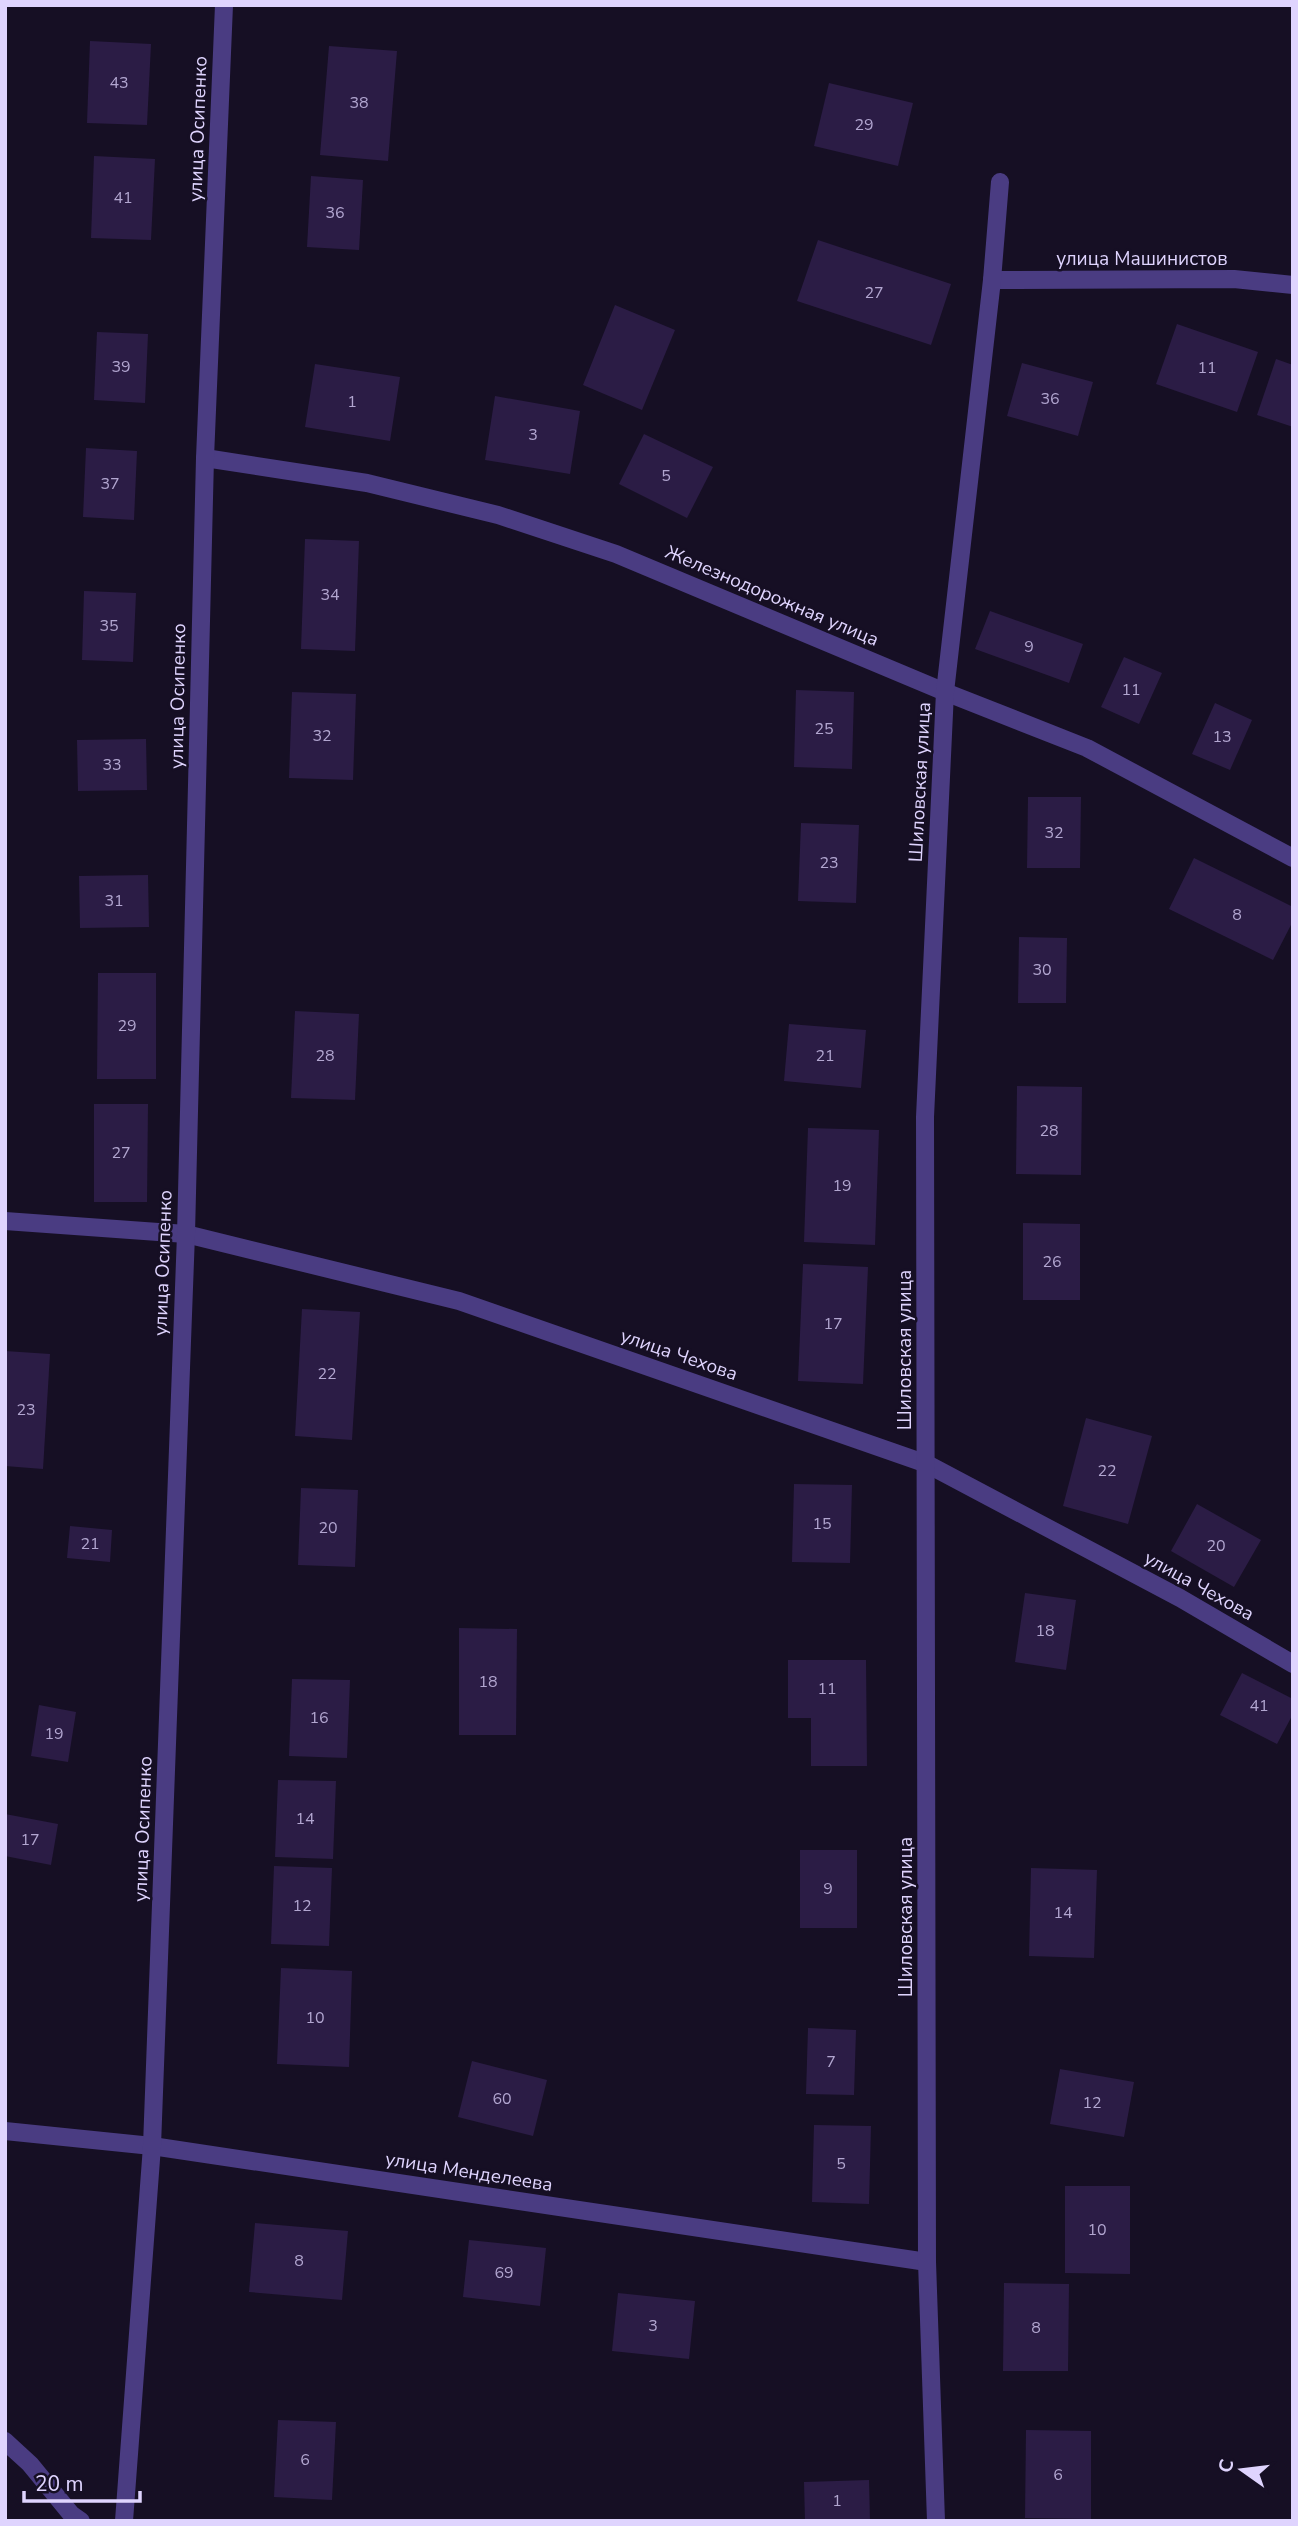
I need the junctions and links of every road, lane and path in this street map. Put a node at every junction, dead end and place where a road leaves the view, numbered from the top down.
1 (224, 5) edge
2 (1000, 182) dead end
3 (992, 280) junction
4 (1293, 285) edge
5 (205, 458) junction
6 (945, 692) junction
7 (1293, 858) edge
8 (5, 1221) edge
9 (186, 1234) junction
10 (927, 1464) junction
11 (1293, 1664) edge
12 (5, 2131) edge
13 (152, 2146) junction
14 (926, 2262) junction
15 (5, 2441) edge
16 (81, 2521) edge
17 (124, 2521) edge
18 (936, 2521) edge

1 - 5 street, улица Осипенко
2 - 3 street, Шиловская улица
3 - 4 street, улица Машинистов
3 - 6 street, Шиловская улица
5 - 6 street, Железнодорожная улица
5 - 9 street, улица Осипенко
6 - 7 street, Железнодорожная улица
6 - 10 street, Шиловская улица
8 - 9 street, улица Чехова
9 - 10 street, улица Чехова
9 - 13 street, улица Осипенко
10 - 11 street, улица Чехова
10 - 14 street, Шиловская улица
12 - 13 street, улица Менделеева
13 - 14 street, улица Менделеева
13 - 17 street, улица Осипенко
14 - 18 street, Шиловская улица
15 - 16 street

